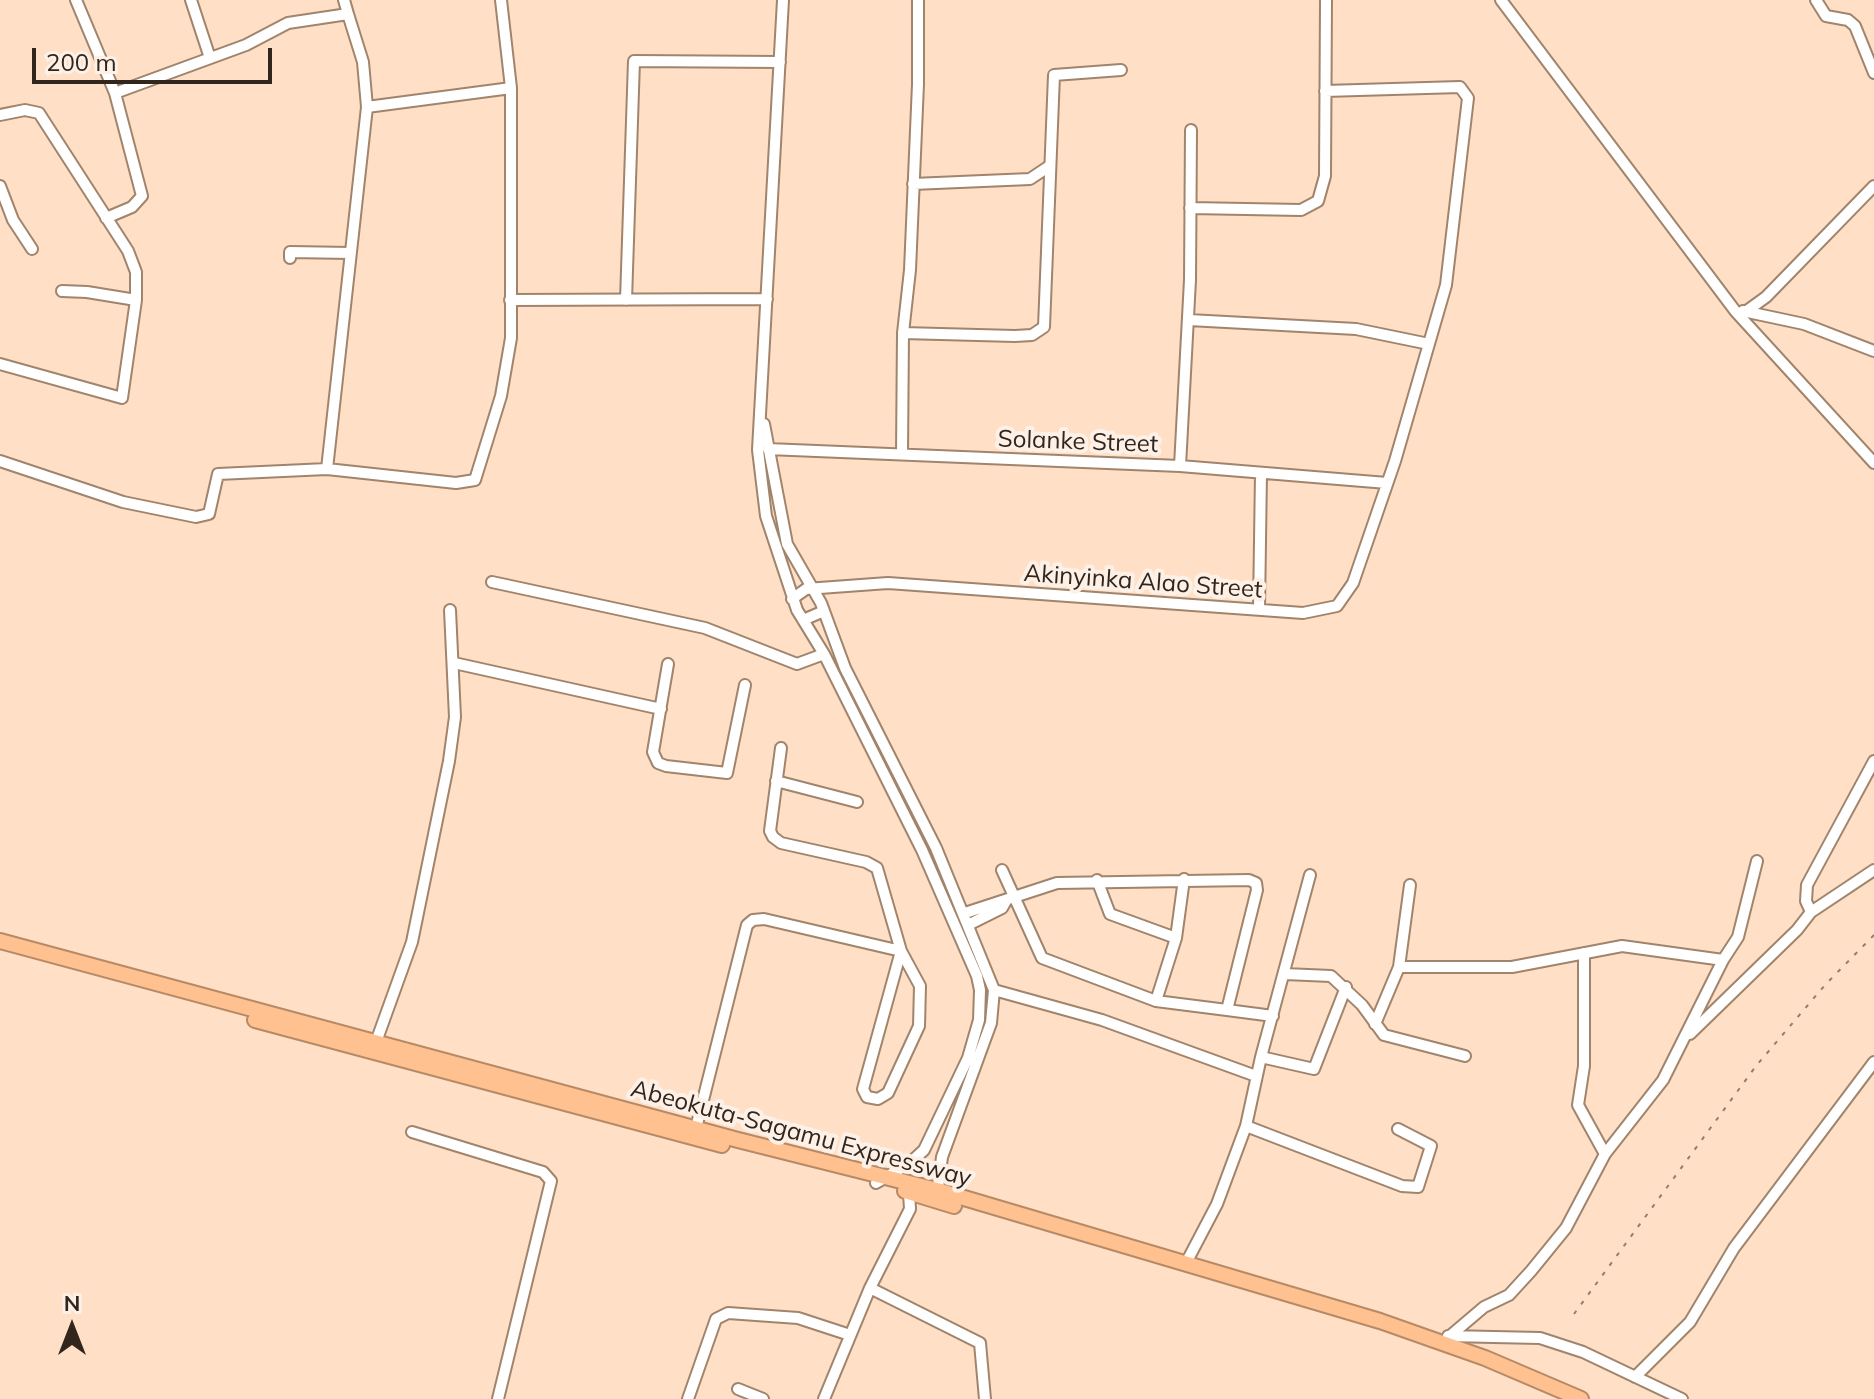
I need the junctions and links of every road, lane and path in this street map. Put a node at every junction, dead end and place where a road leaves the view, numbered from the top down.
1 (76, 0) edge
2 (191, 0) edge
3 (344, 0) edge
4 (501, 0) edge
5 (783, 0) edge
6 (918, 0) edge
7 (1326, 0) edge
8 (1501, 0) edge
9 (1816, 0) edge
10 (348, 14) junction
11 (210, 58) junction
12 (780, 62) junction
13 (1121, 70) dead end
14 (1874, 73) edge
15 (511, 88) junction
16 (1325, 91) junction
17 (115, 93) junction
18 (367, 107) junction
19 (0, 115) edge
20 (1191, 130) dead end
21 (1048, 167) junction
22 (913, 184) junction
23 (0, 186) edge
24 (1874, 186) edge
25 (1190, 208) junction
26 (106, 218) junction
27 (32, 249) dead end
28 (351, 253) junction
29 (290, 258) dead end
30 (62, 291) dead end
31 (767, 299) junction
32 (136, 300) junction
33 (510, 300) junction
34 (626, 300) junction
35 (1748, 310) junction
36 (1736, 312) junction
37 (1189, 320) junction
38 (903, 333) junction
39 (1429, 344) junction
40 (1874, 351) edge
41 (0, 364) edge
42 (762, 407) junction
43 (768, 449) junction
44 (902, 454) junction
45 (0, 461) edge
46 (1874, 463) edge
47 (1180, 466) junction
48 (327, 469) junction
49 (1261, 473) junction
50 (1387, 483) junction
51 (492, 582) dead end
52 (813, 590) junction
53 (792, 599) junction
54 (1259, 609) junction
55 (450, 610) dead end
56 (824, 611) junction
57 (803, 620) junction
58 (824, 654) junction
59 (454, 663) junction
60 (668, 664) dead end
61 (745, 685) dead end
62 (661, 709) junction
63 (781, 748) dead end
64 (1874, 761) edge
65 (776, 781) junction
66 (857, 802) dead end
67 (1757, 861) dead end
68 (1002, 870) dead end
69 (1874, 870) edge
70 (1310, 875) dead end
71 (1184, 879) junction
72 (1097, 880) junction
73 (1410, 885) dead end
74 (1009, 900) junction
75 (1811, 912) junction
76 (968, 919) junction
77 (1176, 938) junction
78 (0, 941) edge
79 (0, 950) edge
80 (901, 951) junction
81 (1584, 953) junction
82 (1723, 960) junction
83 (1399, 967) junction
84 (1285, 974) junction
85 (1346, 987) junction
86 (994, 990) junction
87 (1156, 1001) junction
88 (1227, 1010) junction
89 (1273, 1016) junction
90 (1375, 1024) junction
91 (1687, 1036) junction
92 (376, 1042) junction
93 (1465, 1056) dead end
94 (1261, 1057) junction
95 (1874, 1062) edge
96 (1256, 1076) junction
97 (939, 1121) junction
98 (952, 1126) junction
99 (1246, 1126) junction
100 (696, 1128) junction
101 (1398, 1129) dead end
102 (412, 1132) dead end
103 (924, 1150) junction
104 (1605, 1154) junction
105 (942, 1157) junction
106 (881, 1180) junction
107 (909, 1193) junction
108 (937, 1196) junction
109 (1185, 1265) junction
110 (870, 1288) junction
111 (850, 1335) junction
112 (1451, 1335) junction
113 (1432, 1342) junction
114 (1635, 1377) junction
115 (738, 1389) dead end
116 (498, 1399) edge
117 (688, 1399) edge
118 (763, 1399) edge
119 (824, 1399) edge
120 (985, 1399) edge
121 (1559, 1399) edge
122 (1581, 1399) edge
123 (1682, 1399) edge

1 - 17 street
2 - 11 street
3 - 10 street
4 - 15 street
5 - 12 street
6 - 22 street
7 - 16 street
8 - 36 street
9 - 14 street
10 - 11 street
10 - 18 street
11 - 17 street
12 - 31 street
12 - 34 street
13 - 21 street
15 - 18 street
15 - 33 street
16 - 25 street
16 - 39 street
17 - 26 street
18 - 28 street
19 - 26 street
20 - 25 street
21 - 22 street
21 - 38 street
22 - 38 street
23 - 27 street
24 - 35 street
25 - 37 street
26 - 32 street
28 - 29 street
28 - 48 street
30 - 32 street
31 - 34 street
31 - 42 street
32 - 41 street
33 - 34 street
33 - 48 street
35 - 36 street
35 - 40 street
36 - 46 street
37 - 39 street
37 - 47 street
38 - 44 street
39 - 50 street
42 - 43 street
42 - 53 street
43 - 44 street, Solanke Street
43 - 52 street
44 - 47 street, Solanke Street
45 - 48 street
47 - 49 street, Solanke Street
49 - 50 street, Solanke Street
49 - 54 street
50 - 54 street, Akinyinka Alao Street
51 - 58 street
52 - 53 street, Akinyinka Alao Street
52 - 54 street, Akinyinka Alao Street
52 - 56 street
53 - 57 street
55 - 59 street
56 - 57 street
56 - 76 street
57 - 58 street
58 - 97 street
59 - 62 street
59 - 92 street
60 - 62 street
61 - 62 street
63 - 65 street
64 - 75 street
65 - 66 street
65 - 80 street
67 - 82 street
68 - 74 street
69 - 75 street
70 - 84 street
71 - 72 street
71 - 77 street
71 - 88 street
72 - 74 street
72 - 77 street
73 - 83 street
74 - 76 street
74 - 87 street
75 - 91 street
76 - 86 street
77 - 87 street
78 - 92 highway, Abeokuta-Sagamu Expressway
79 - 106 highway, Abeokuta-Sagamu Expressway
80 - 80 street
80 - 100 street
81 - 82 street
81 - 83 street
81 - 104 street
82 - 91 street
83 - 90 street
84 - 85 street
84 - 89 street
85 - 90 street
85 - 94 street
86 - 96 street
86 - 98 street
87 - 88 street
88 - 89 street
89 - 94 street
90 - 93 street
91 - 104 street
92 - 100 highway, Abeokuta-Sagamu Expressway
94 - 96 street
95 - 114 street
96 - 99 street
97 - 98 street
97 - 103 street
98 - 105 street
99 - 101 street
99 - 109 street
100 - 106 highway, Abeokuta-Sagamu Expressway
102 - 116 street
103 - 105 street
103 - 106 street
104 - 112 street
105 - 108 street
106 - 107 highway, Abeokuta-Sagamu Expressway
106 - 108 highway, Abeokuta-Sagamu Expressway
107 - 108 highway, Abeokuta-Sagamu Expressway
107 - 110 street
108 - 109 highway, Abeokuta-Sagamu Expressway
108 - 113 highway, Abeokuta-Sagamu Expressway
109 - 113 highway, Abeokuta-Sagamu Expressway
110 - 111 street
110 - 120 street
111 - 117 street
111 - 119 street
112 - 113 street
112 - 114 street
113 - 121 highway, Abeokuta-Sagamu Expressway
113 - 122 highway, Abeokuta-Sagamu Expressway
114 - 123 street
115 - 118 street

